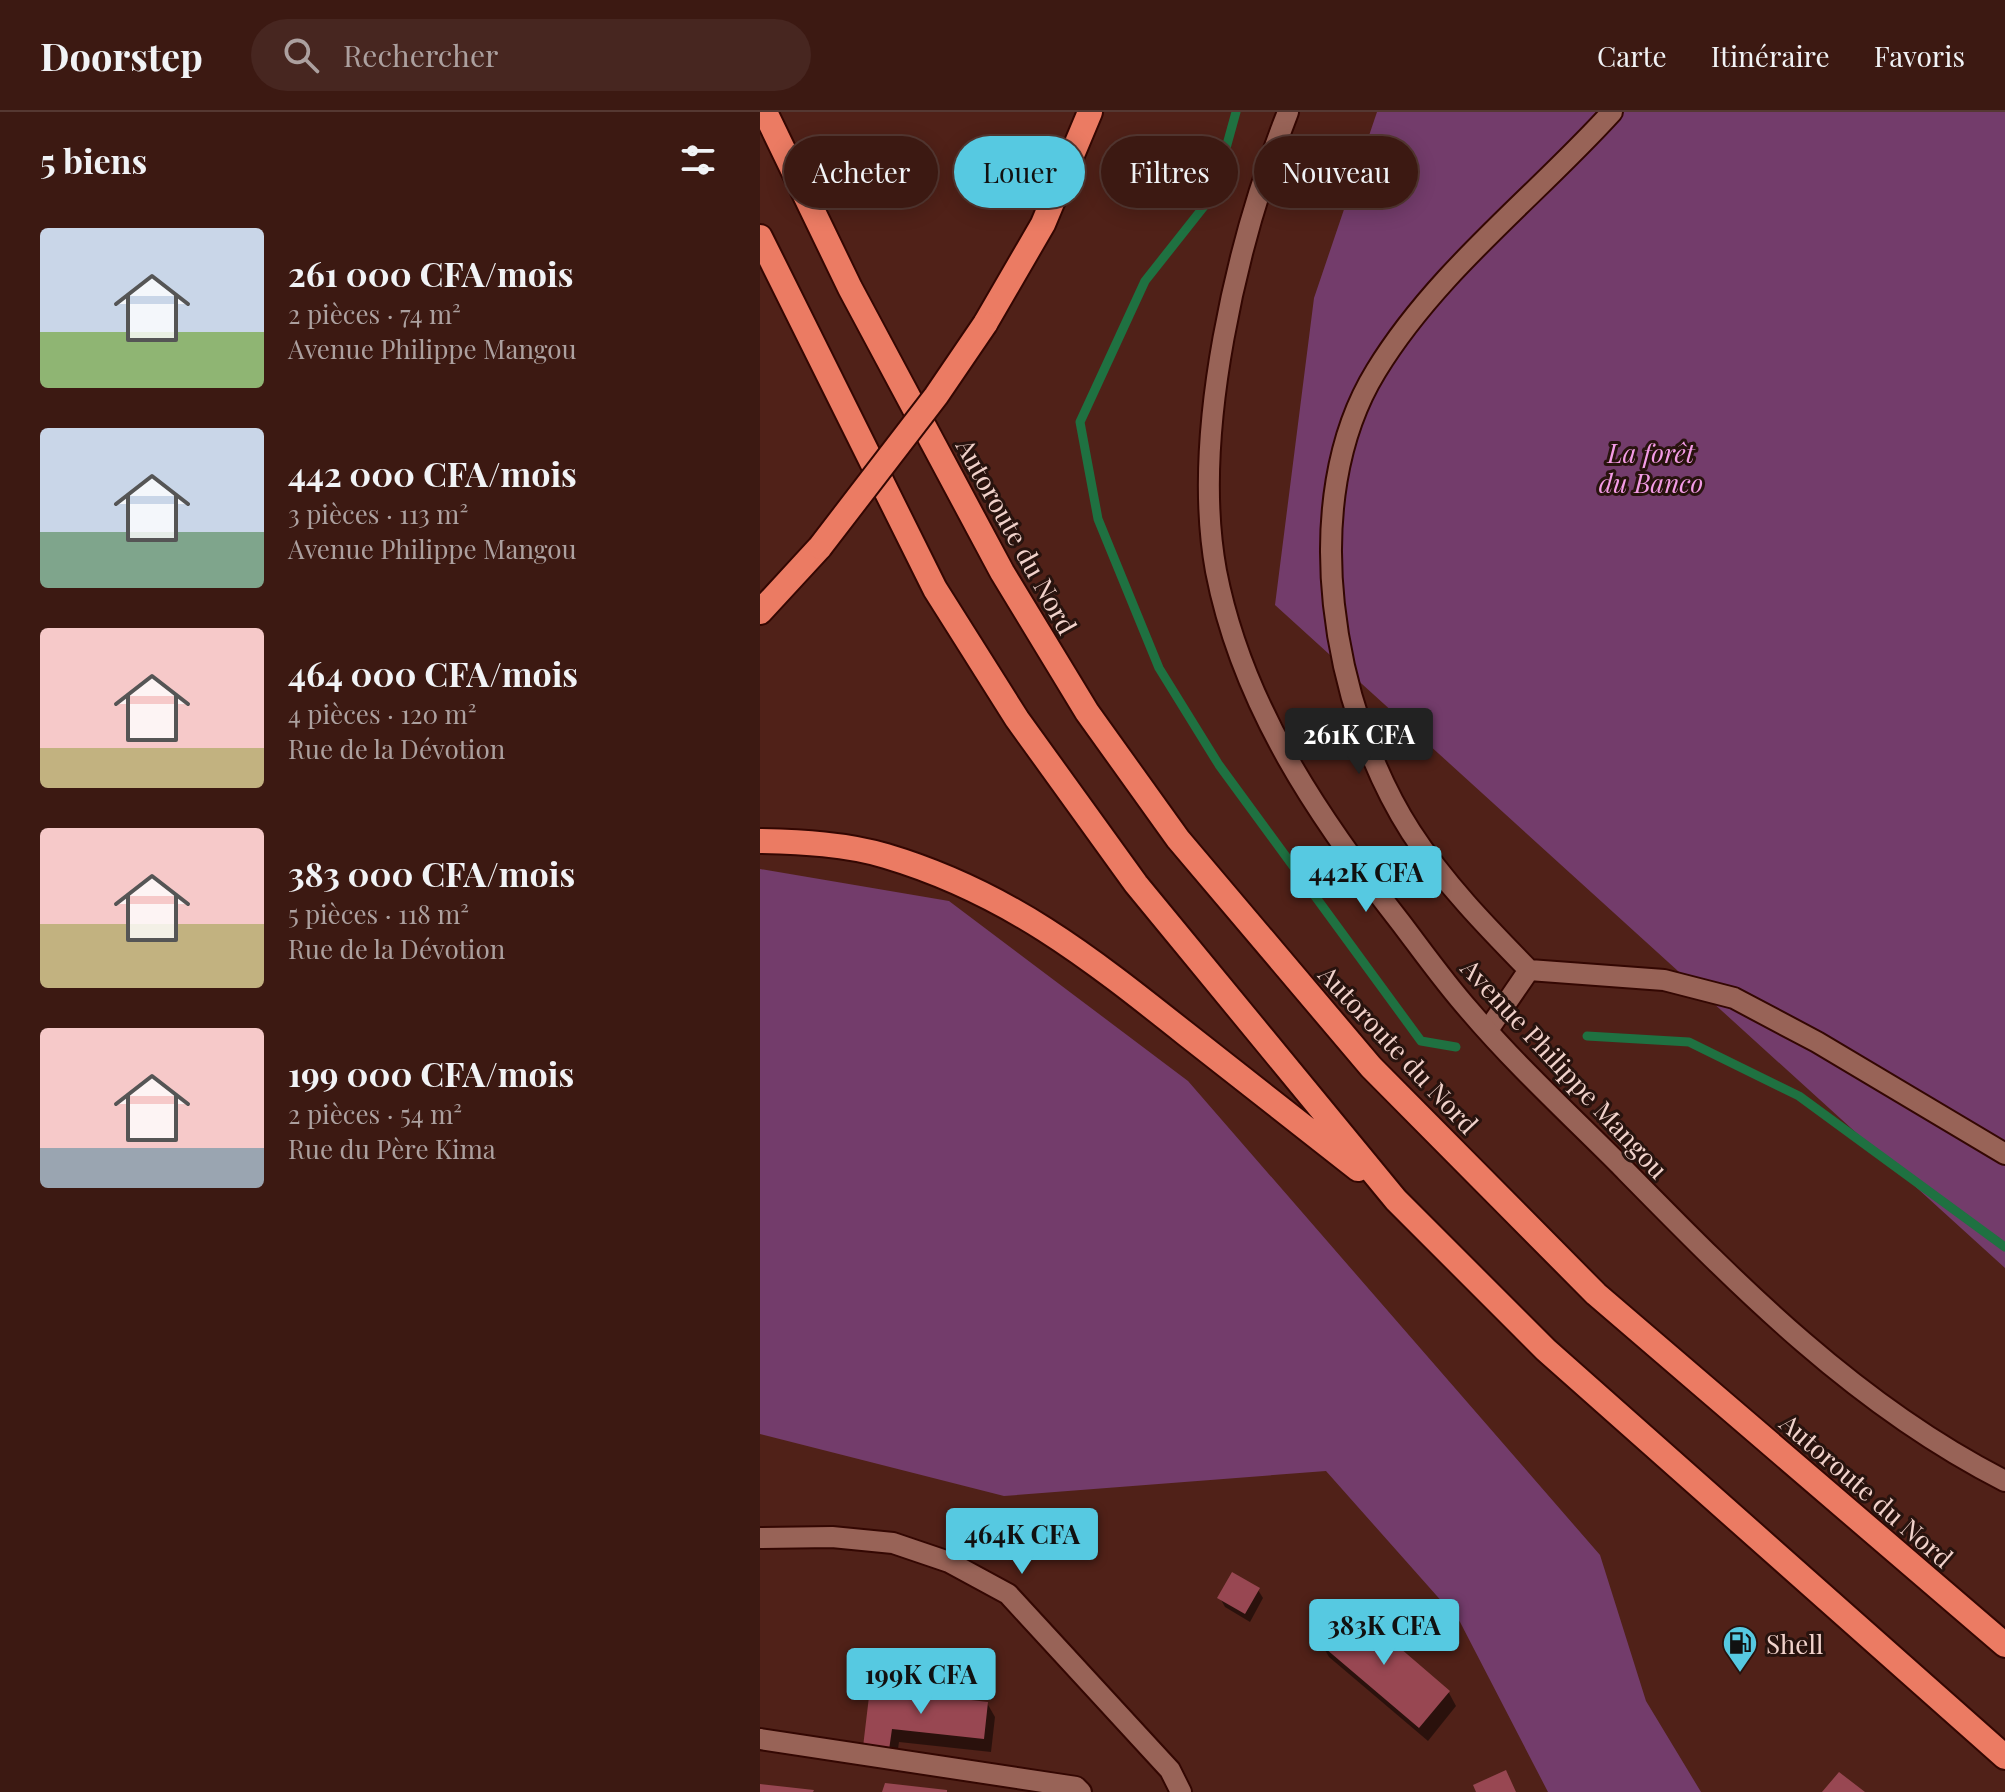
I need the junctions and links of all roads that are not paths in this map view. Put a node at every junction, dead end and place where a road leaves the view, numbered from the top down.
1 (765, 112) edge
2 (782, 112) edge
3 (1090, 112) edge
4 (1288, 112) edge
5 (1612, 112) edge
6 (760, 237) edge
7 (850, 288) junction
8 (760, 612) edge
9 (760, 841) edge
10 (1529, 970) junction
11 (1488, 1030) junction
12 (2005, 1154) edge
13 (1396, 1200) junction
14 (2005, 1481) edge
15 (760, 1538) edge
16 (2005, 1645) edge
17 (760, 1739) edge
18 (2005, 1757) edge
19 (1081, 1792) edge
20 (1181, 1792) edge

1 - 7 highway, Autoroute du Nord
2 - 7 highway
3 - 8 highway, bridge
4 - 11 street, Avenue Philippe Mangou
5 - 10 street
6 - 13 highway
7 - 16 highway, Autoroute du Nord
9 - 13 highway
10 - 11 street
10 - 12 street
11 - 14 street, Avenue Philippe Mangou
13 - 18 highway
15 - 20 street
17 - 19 street

